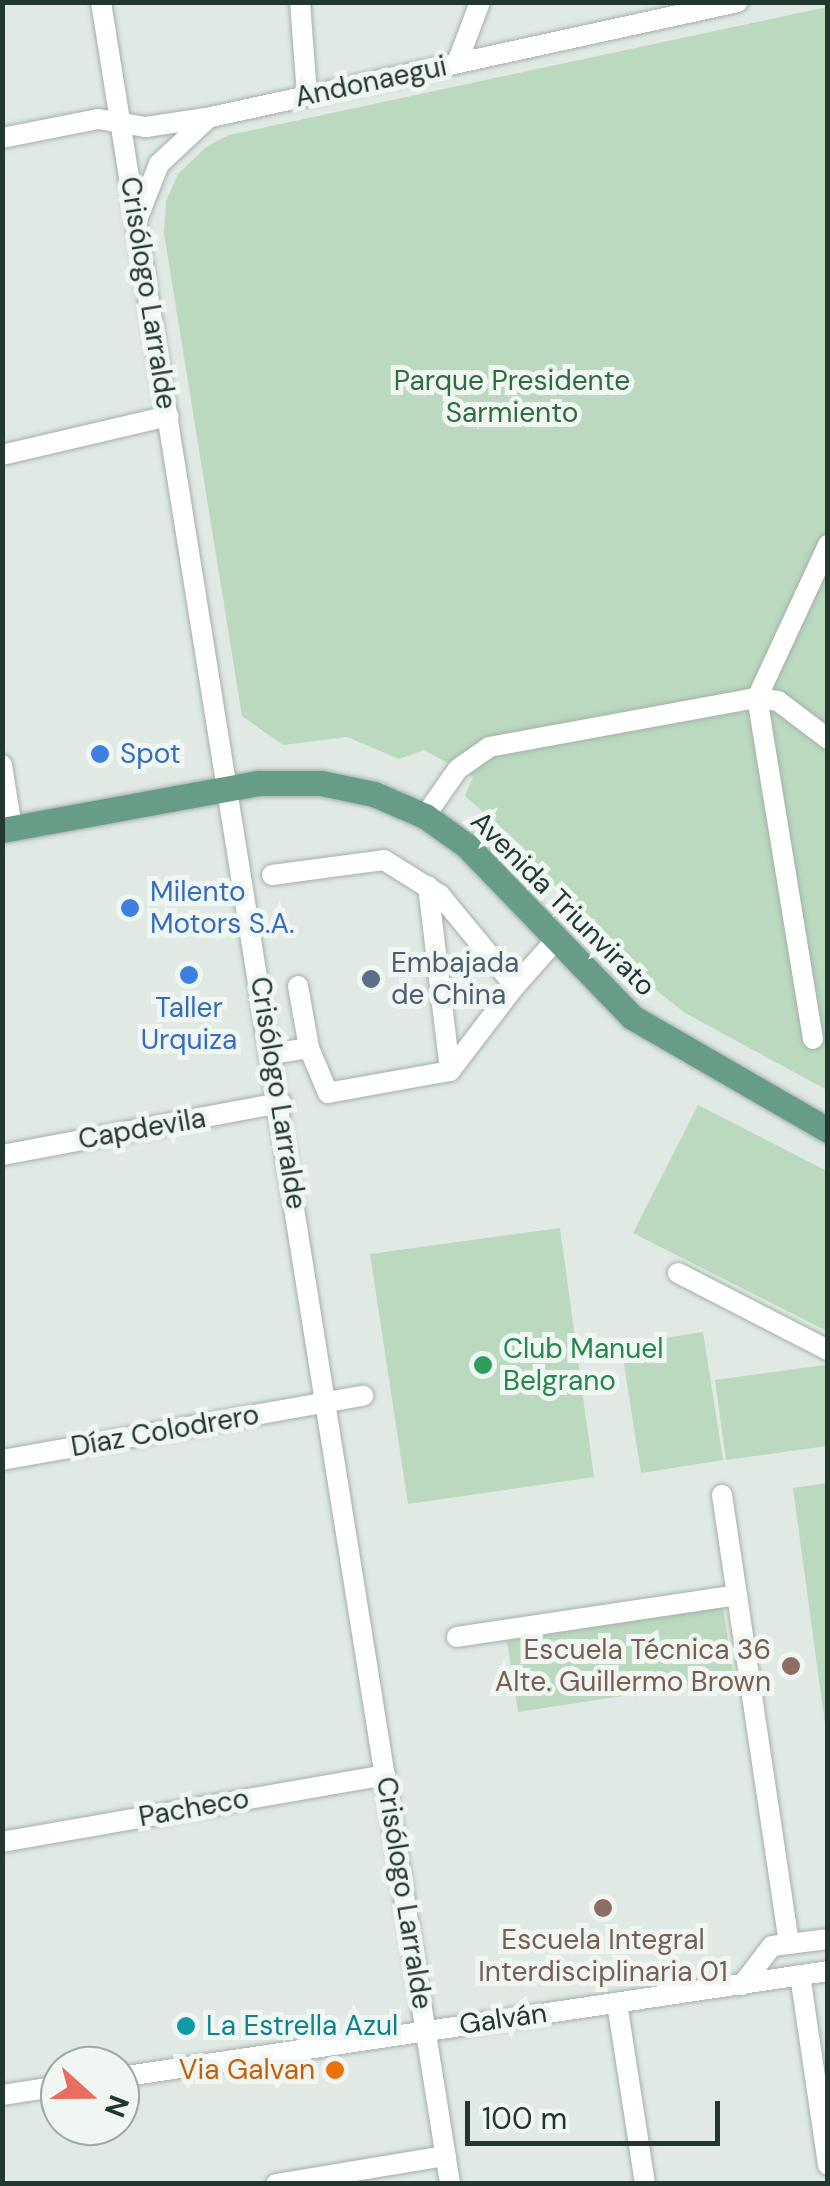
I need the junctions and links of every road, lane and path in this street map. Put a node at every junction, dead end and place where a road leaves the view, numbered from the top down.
1 (101, 2) edge
2 (300, 2) edge
3 (480, 2) edge
4 (738, 2) edge
5 (680, 9) edge
6 (457, 63) junction
7 (308, 96) junction
8 (211, 117) junction
9 (122, 122) junction
10 (2, 138) edge
11 (137, 224) junction
12 (168, 416) junction
13 (2, 455) edge
14 (828, 546) edge
15 (757, 698) junction
16 (828, 739) edge
17 (2, 765) edge
18 (229, 786) junction
19 (426, 816) junction
20 (7, 829) edge
21 (272, 875) dead end
22 (428, 886) junction
23 (554, 942) junction
24 (298, 986) dead end
25 (515, 986) junction
26 (812, 1039) dead end
27 (309, 1048) junction
28 (273, 1054) junction
29 (450, 1071) junction
30 (281, 1103) junction
31 (828, 1130) edge
32 (2, 1155) edge
33 (678, 1272) dead end
34 (828, 1350) edge
35 (364, 1396) dead end
36 (326, 1401) junction
37 (2, 1460) edge
38 (722, 1495) dead end
39 (737, 1595) junction
40 (457, 1637) dead end
41 (384, 1775) junction
42 (2, 1842) edge
43 (828, 1939) edge
44 (788, 1944) junction
45 (828, 1971) edge
46 (800, 1975) junction
47 (742, 1984) junction
48 (617, 2004) junction
49 (426, 2029) junction
50 (140, 2074) edge
51 (40, 2089) edge
52 (2, 2095) edge
53 (446, 2156) junction
54 (828, 2165) edge
55 (276, 2184) edge
56 (450, 2184) edge
57 (645, 2184) edge

1 - 9 street, Crisólogo Larralde
2 - 7 street
3 - 6 street
4 - 5 street, Andonaegui
5 - 6 street, Andonaegui
6 - 7 street, Andonaegui
7 - 8 street, Andonaegui
8 - 9 street, Andonaegui
8 - 11 street
9 - 10 street, Andonaegui
9 - 11 street, Crisólogo Larralde
11 - 12 street, Crisólogo Larralde
12 - 13 street
12 - 18 street, Crisólogo Larralde
14 - 15 street
15 - 16 street
15 - 19 street
15 - 26 street
17 - 20 street
18 - 19 main road, Avenida Triunvirato
18 - 20 main road, Avenida Triunvirato
18 - 28 street, Crisólogo Larralde
19 - 23 main road, Avenida Triunvirato
21 - 22 street
22 - 25 street
22 - 29 street
23 - 25 street
23 - 31 main road, Avenida Triunvirato
24 - 27 street
25 - 29 street
27 - 28 street
27 - 29 street
28 - 30 street, Crisólogo Larralde
30 - 32 street, Capdevila
30 - 36 street, Crisólogo Larralde
33 - 34 street
35 - 36 street, Díaz Colodrero
36 - 37 street, Díaz Colodrero
36 - 41 street, Crisólogo Larralde
38 - 39 street
39 - 40 street
39 - 44 street
41 - 42 street, Pacheco
41 - 49 street, Crisólogo Larralde
43 - 44 street
44 - 47 street
45 - 46 street, Galván
46 - 47 street, Galván
46 - 54 street
47 - 48 street, Galván
48 - 49 street, Galván
48 - 57 street
49 - 50 street, Galván
49 - 53 street, Crisólogo Larralde
51 - 52 street
53 - 55 street
53 - 56 street, Crisólogo Larralde

